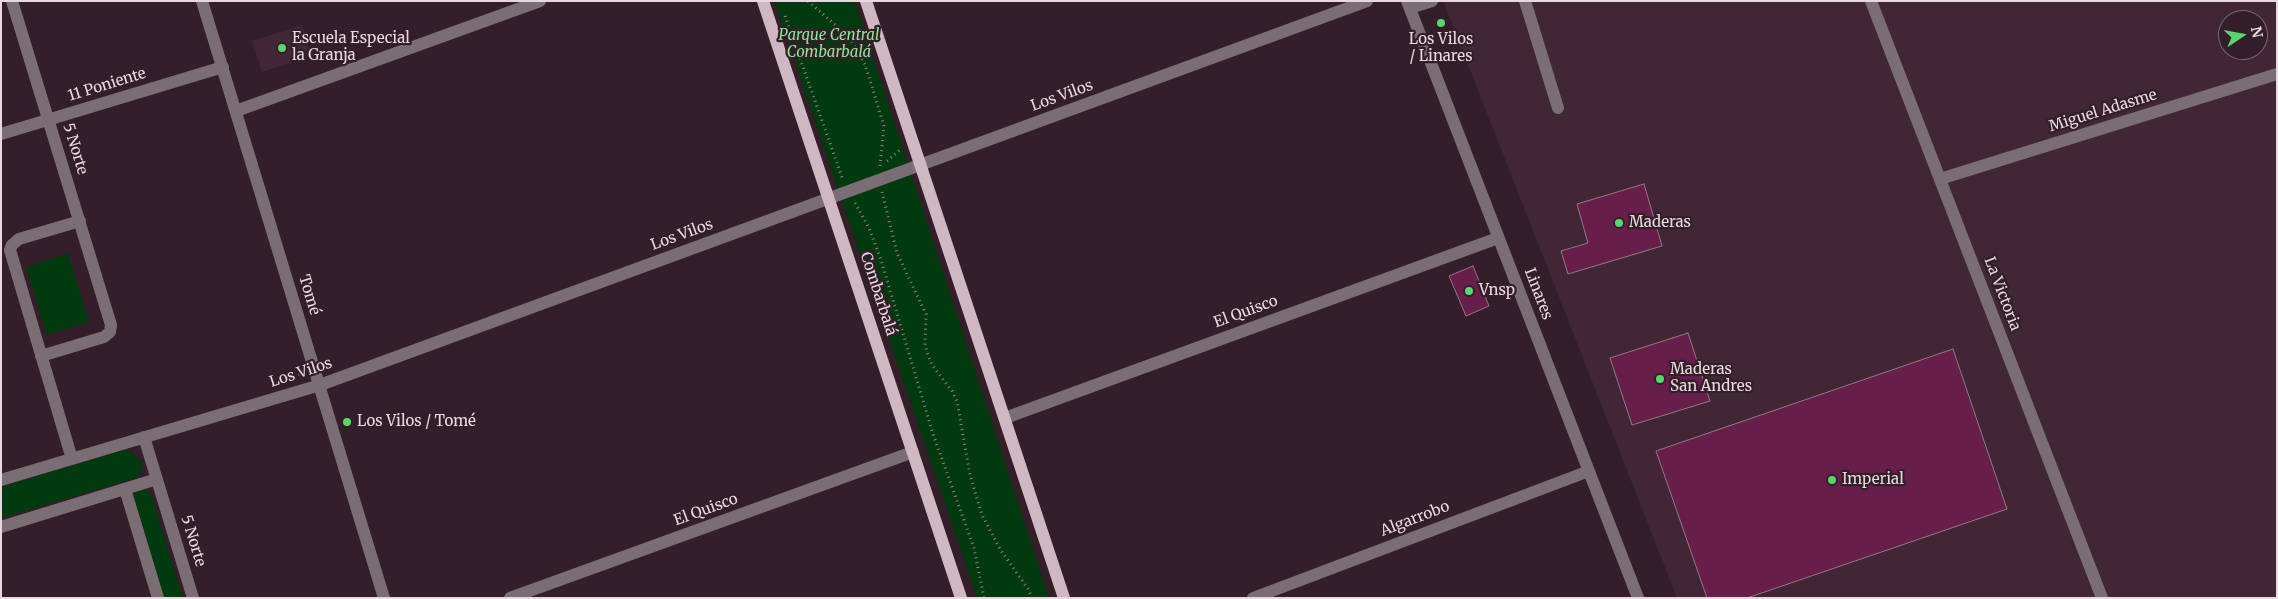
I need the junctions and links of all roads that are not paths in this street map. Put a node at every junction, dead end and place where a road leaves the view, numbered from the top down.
1 (12, 1) edge
2 (202, 1) edge
3 (540, 1) edge
4 (763, 1) edge
5 (866, 1) edge
6 (1366, 1) edge
7 (1432, 1) edge
8 (1525, 1) edge
9 (1871, 1) edge
10 (1408, 5) edge
11 (223, 67) junction
12 (2277, 74) edge
13 (1558, 108) dead end
14 (236, 111) junction
15 (49, 120) junction
16 (1, 134) edge
17 (921, 165) junction
18 (1940, 179) junction
19 (829, 198) junction
20 (80, 221) junction
21 (1498, 238) junction
22 (41, 356) junction
23 (320, 385) junction
24 (1004, 418) junction
25 (144, 437) junction
26 (913, 452) junction
27 (72, 459) junction
28 (1589, 471) junction
29 (157, 479) junction
30 (1, 480) edge
31 (125, 489) junction
32 (1, 527) edge
33 (158, 598) edge
34 (193, 598) edge
35 (384, 598) edge
36 (510, 598) edge
37 (961, 598) edge
38 (1064, 598) edge
39 (1253, 598) edge
40 (1638, 598) edge
41 (2102, 598) edge

1 - 15 street, 5 Norte
2 - 11 street, Tomé
3 - 14 street
4 - 19 main road, Combarbalá
5 - 17 main road
6 - 17 street, Los Vilos
7 - 10 street
8 - 13 street
9 - 18 street, La Victoria
10 - 21 street, Linares
11 - 14 street, Tomé
11 - 15 street, 11 Poniente
12 - 18 street, Miguel Adasme
14 - 23 street, Tomé
15 - 16 street, 11 Poniente
15 - 20 street, 5 Norte
17 - 19 street, Los Vilos
17 - 24 main road
18 - 41 street, La Victoria
19 - 23 street, Los Vilos
19 - 26 main road, Combarbalá
20 - 22 street
20 - 22 street, 5 Norte
21 - 24 street, El Quisco
21 - 28 street, Linares
22 - 27 street
23 - 25 street, Los Vilos
23 - 35 street, Tomé
24 - 38 main road
25 - 27 street, Los Vilos
25 - 29 street, 5 Norte
26 - 36 street, El Quisco
26 - 37 main road, Combarbalá
27 - 30 street, Los Vilos
28 - 39 street, Algarrobo
28 - 40 street, Linares
29 - 31 street
29 - 34 street, 5 Norte
31 - 32 street
31 - 33 street

